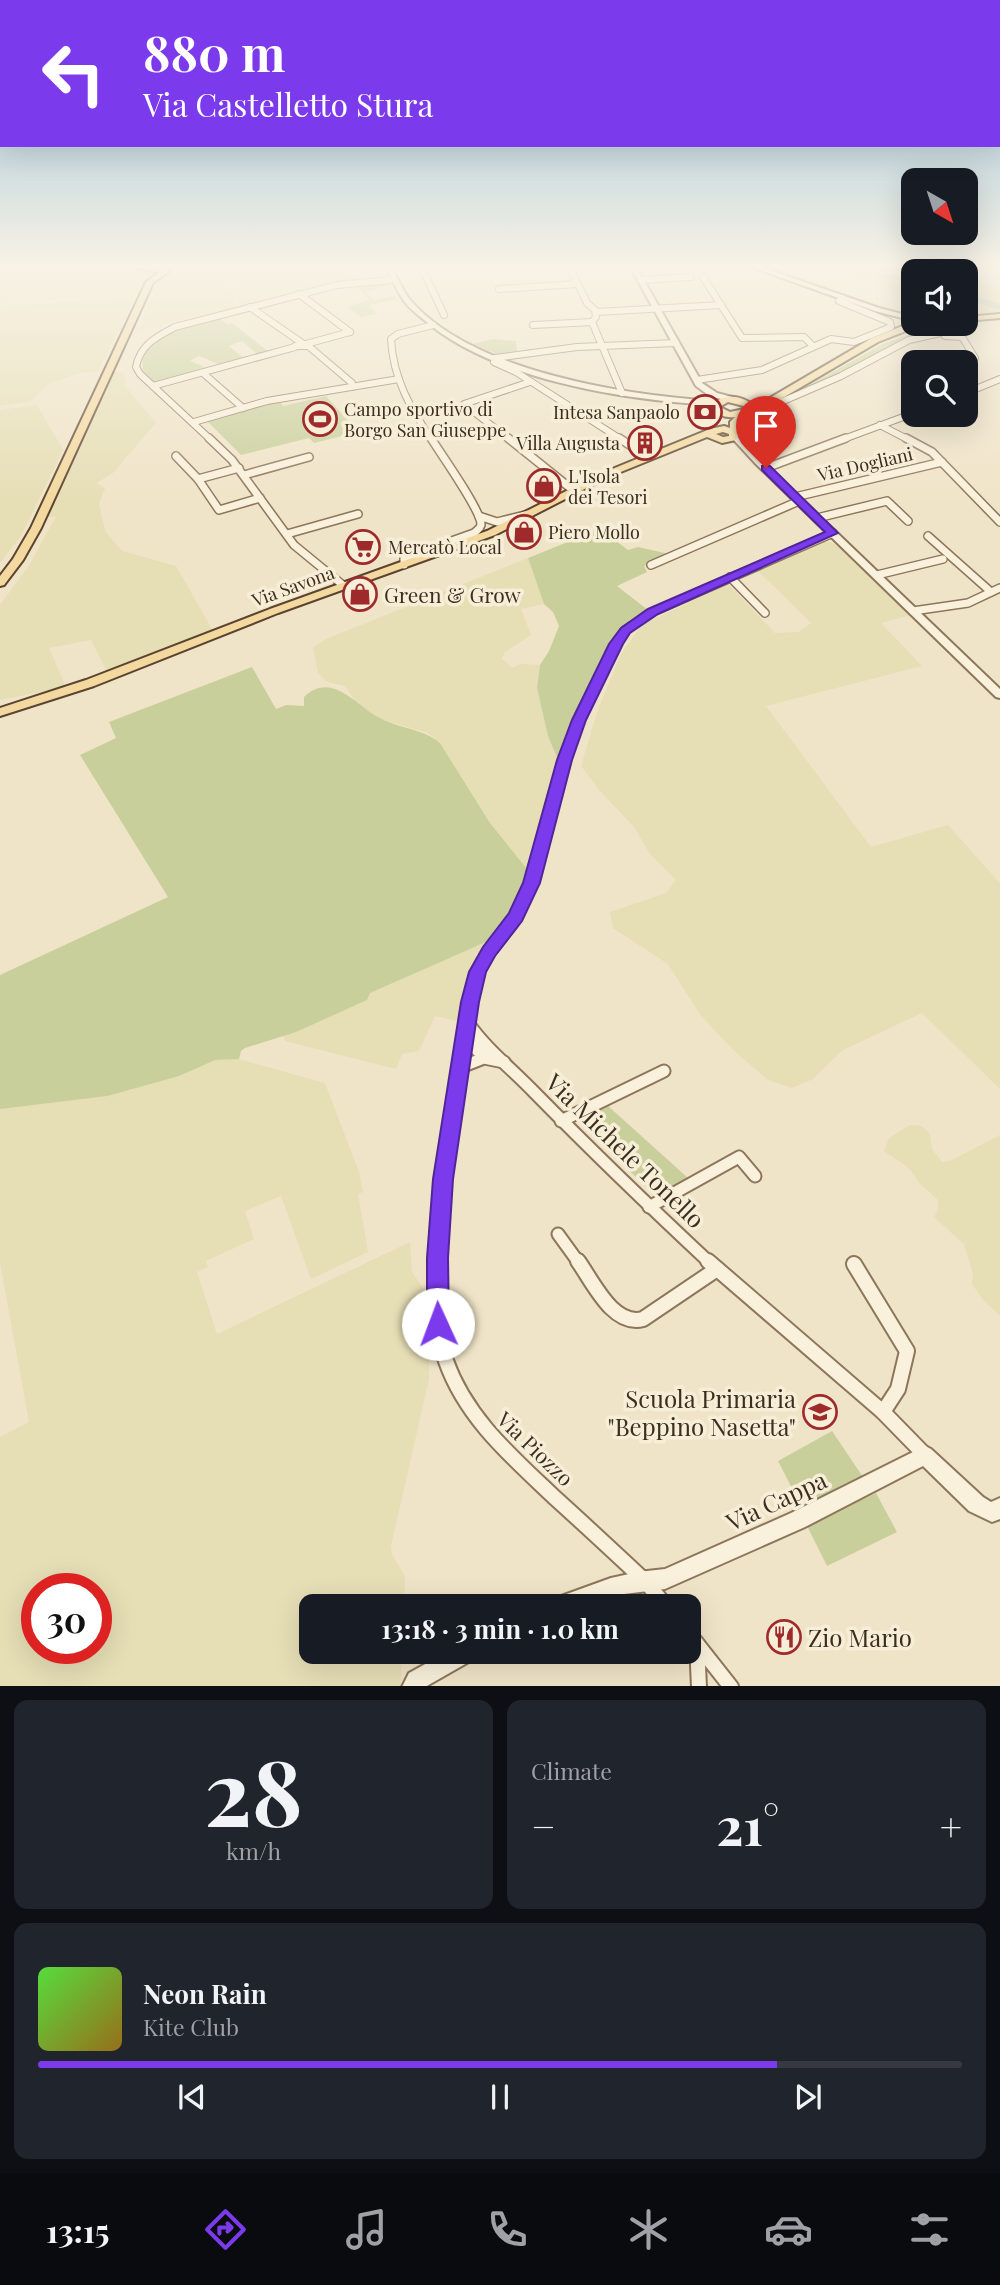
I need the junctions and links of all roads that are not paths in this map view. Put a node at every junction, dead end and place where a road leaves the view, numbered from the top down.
1 (602, 346) edge
2 (120, 347) edge
3 (144, 347) edge
4 (299, 347) edge
5 (302, 347) edge
6 (393, 347) edge
7 (474, 347) edge
8 (596, 347) edge
9 (678, 347) edge
10 (812, 347) edge
11 (866, 347) edge
12 (894, 347) edge
13 (496, 358) junction
14 (203, 373) junction
15 (399, 379) junction
16 (1000, 379) edge
17 (697, 380) junction
18 (530, 382) junction
19 (350, 385) junction
20 (153, 386) junction
21 (978, 388) edge
22 (622, 393) junction
23 (784, 393) junction
24 (734, 399) junction
25 (771, 401) junction
26 (717, 405) junction
27 (243, 408) junction
28 (746, 412) junction
29 (901, 418) edge
30 (196, 424) junction
31 (880, 425) junction
32 (734, 434) junction
33 (718, 435) junction
34 (743, 447) junction
35 (176, 457) dead end
36 (309, 457) dead end
37 (648, 457) junction
38 (942, 462) junction
39 (762, 464) junction
40 (239, 468) junction
41 (244, 475) junction
42 (198, 479) junction
43 (574, 491) junction
44 (260, 498) junction
45 (797, 499) junction
46 (359, 514) dead end
47 (533, 514) junction
48 (478, 516) junction
49 (817, 518) junction
50 (908, 520) dead end
51 (1000, 522) edge
52 (832, 533) junction
53 (288, 534) junction
54 (928, 536) dead end
55 (943, 559) dead end
56 (404, 565) junction
57 (651, 565) dead end
58 (877, 575) junction
59 (730, 577) junction
60 (0, 583) edge
61 (344, 586) junction
62 (1000, 588) edge
63 (991, 592) junction
64 (914, 611) junction
65 (765, 612) dead end
66 (1000, 695) edge
67 (32, 703) junction
68 (0, 707) edge
69 (0, 712) edge
70 (468, 1023) junction
71 (466, 1039) junction
72 (505, 1062) junction
73 (461, 1067) junction
74 (664, 1071) dead end
75 (561, 1121) junction
76 (755, 1176) dead end
77 (649, 1207) junction
78 (558, 1234) dead end
79 (854, 1264) dead end
80 (717, 1269) junction
81 (883, 1412) junction
82 (925, 1455) junction
83 (997, 1514) edge
84 (645, 1580) junction
85 (590, 1594) edge
86 (656, 1594) edge
87 (701, 1649) edge
88 (446, 1664) edge
89 (696, 1664) edge
90 (412, 1686) edge
91 (699, 1686) edge
92 (731, 1686) edge

1 - 22 street
2 - 60 main road
3 - 20 street
4 - 14 street
5 - 19 street
6 - 15 street
7 - 13 street
8 - 13 street
9 - 17 street
10 - 17 street
11 - 23 main road
12 - 25 street
13 - 18 street
13 - 22 street
14 - 20 street
14 - 27 street
15 - 19 street
15 - 48 street
16 - 21 street
17 - 26 street
18 - 37 street
18 - 43 street
19 - 27 street
20 - 30 street
22 - 26 street
23 - 24 main road
23 - 25 main road
24 - 26 main road
24 - 28 main road
25 - 28 main road
26 - 28 main road
26 - 33 main road
27 - 30 street
28 - 32 main road
29 - 31 street
30 - 40 street
31 - 38 street
31 - 39 street
32 - 33 main road, Via Savona
32 - 34 street
33 - 34 street
33 - 37 main road, Via Savona
34 - 39 street
35 - 42 street
36 - 41 street
37 - 43 main road, Via Savona
38 - 45 street, Via Dogliani
38 - 51 street
39 - 45 street
40 - 41 street
40 - 42 street
41 - 44 street
42 - 44 street
43 - 47 main road, Via Savona
44 - 53 street
45 - 49 street
45 - 57 street, Via Dogliani
46 - 53 street
47 - 48 street
47 - 56 main road, Via Savona
48 - 56 street
49 - 50 street
49 - 52 street
52 - 58 street
52 - 59 street, Via Piozzo
53 - 61 street
54 - 63 street
55 - 58 street
56 - 61 main road, Via Savona
58 - 64 street
59 - 65 street
59 - 70 street, Via Piozzo
61 - 67 main road, Via Savona
62 - 63 street
63 - 64 street
64 - 66 street
67 - 68 main road, Via Savona
67 - 69 main road, Via Savona
70 - 71 street, Via Piozzo
70 - 72 street, Via Michele Tonello
71 - 72 street, Via Michele Tonello
71 - 73 street, Via Piozzo
72 - 73 street
72 - 75 street, Via Michele Tonello
73 - 84 street, Via Piozzo
74 - 75 street
75 - 77 street, Via Michele Tonello
76 - 77 street
77 - 80 street, Via Michele Tonello
78 - 80 street
79 - 81 street
80 - 81 street, Via Michele Tonello
81 - 82 street, Via Michele Tonello
82 - 83 street
82 - 84 street, Via Cappa
84 - 85 street, Via Cappa
84 - 86 street, Via Piozzo
87 - 92 street
88 - 90 street
89 - 91 street

